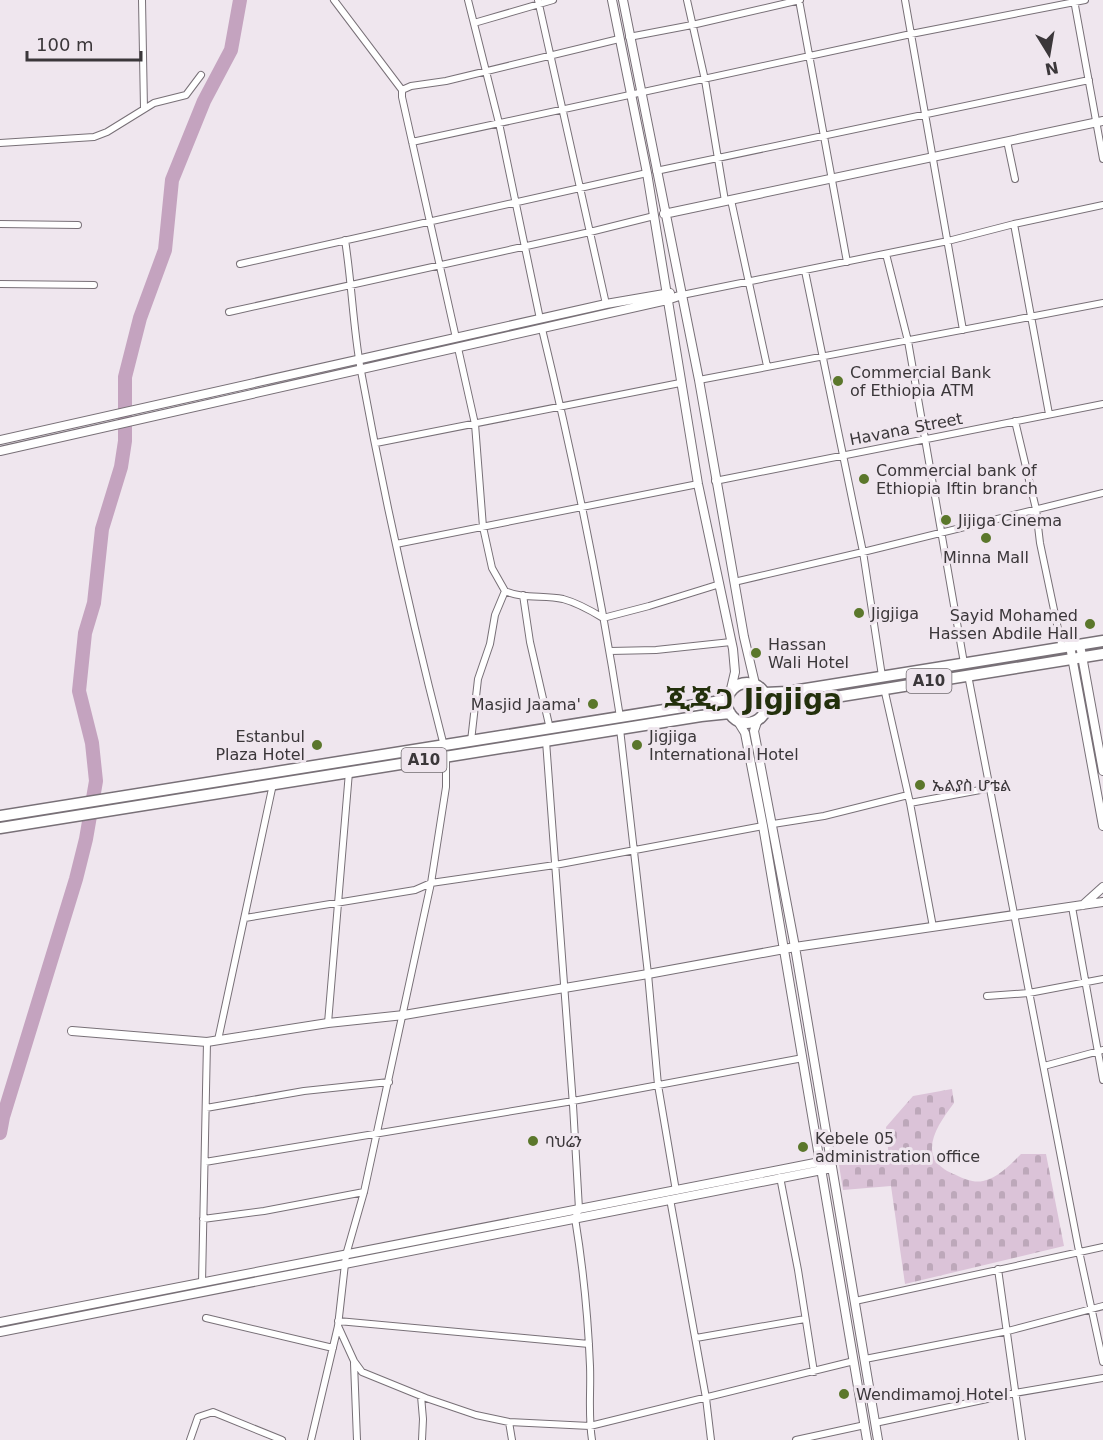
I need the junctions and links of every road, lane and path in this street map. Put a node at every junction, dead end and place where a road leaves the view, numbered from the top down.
1 (142, 0) edge
2 (334, 0) edge
3 (468, 0) edge
4 (553, 0) edge
5 (612, 0) edge
6 (623, 0) edge
7 (687, 0) edge
8 (799, 0) edge
9 (905, 0) edge
10 (1085, 0) edge
11 (1075, 1) edge
12 (538, 2) edge
13 (474, 23) junction
14 (692, 25) junction
15 (911, 34) junction
16 (629, 37) junction
17 (619, 39) junction
18 (550, 54) junction
19 (809, 57) junction
20 (486, 71) junction
21 (201, 75) dead end
22 (705, 80) junction
23 (1089, 80) junction
24 (402, 90) junction
25 (640, 93) junction
26 (631, 95) junction
27 (144, 109) junction
28 (563, 111) junction
29 (924, 114) junction
30 (1100, 122) edge
31 (499, 123) junction
32 (823, 136) junction
33 (1007, 141) junction
34 (412, 142) junction
35 (0, 143) edge
36 (932, 157) junction
37 (718, 158) junction
38 (1103, 159) edge
39 (656, 171) junction
40 (647, 173) junction
41 (831, 179) junction
42 (1015, 179) dead end
43 (581, 188) junction
44 (728, 201) junction
45 (516, 202) junction
46 (1103, 206) edge
47 (664, 214) junction
48 (654, 216) junction
49 (430, 221) junction
50 (0, 224) edge
51 (1014, 224) junction
52 (78, 225) dead end
53 (590, 232) junction
54 (345, 240) junction
55 (948, 241) junction
56 (526, 246) junction
57 (886, 254) junction
58 (847, 262) junction
59 (240, 264) dead end
60 (440, 265) junction
61 (805, 271) junction
62 (749, 283) junction
63 (0, 284) edge
64 (94, 285) dead end
65 (352, 285) junction
66 (682, 295) junction
67 (667, 296) junction
68 (1103, 303) edge
69 (606, 304) junction
70 (229, 312) dead end
71 (1031, 317) junction
72 (540, 319) junction
73 (542, 329) junction
74 (963, 330) junction
75 (456, 338) junction
76 (908, 341) junction
77 (458, 348) junction
78 (822, 356) junction
79 (360, 365) junction
80 (767, 366) junction
81 (699, 380) junction
82 (680, 383) junction
83 (1103, 404) edge
84 (561, 407) junction
85 (1049, 414) junction
86 (1015, 421) junction
87 (475, 424) junction
88 (924, 439) junction
89 (0, 440) edge
90 (376, 443) junction
91 (0, 451) edge
92 (841, 455) junction
93 (715, 481) junction
94 (698, 484) junction
95 (1103, 493) edge
96 (582, 507) junction
97 (1036, 509) junction
98 (483, 527) junction
99 (942, 532) junction
100 (396, 544) junction
101 (863, 552) junction
102 (734, 582) junction
103 (720, 584) junction
104 (505, 591) junction
105 (523, 595) junction
106 (603, 618) junction
107 (1103, 641) edge
108 (731, 642) junction
109 (1071, 646) junction
110 (610, 651) junction
111 (1103, 654) edge
112 (1077, 658) junction
113 (964, 663) junction
114 (968, 675) junction
115 (882, 676) junction
116 (755, 684) junction
117 (884, 688) junction
118 (731, 689) junction
119 (765, 693) junction
120 (727, 700) junction
121 (767, 708) junction
122 (733, 717) junction
123 (758, 719) junction
124 (620, 724) junction
125 (550, 729) junction
126 (546, 741) junction
127 (471, 742) junction
128 (445, 751) junction
129 (1103, 771) edge
130 (349, 772) junction
131 (273, 784) junction
132 (991, 788) junction
133 (908, 795) junction
134 (910, 803) junction
135 (71, 811) junction
136 (0, 816) edge
137 (773, 824) junction
138 (763, 826) junction
139 (1103, 826) edge
140 (0, 828) edge
141 (633, 850) junction
142 (555, 865) junction
143 (431, 883) junction
144 (1103, 887) edge
145 (1103, 902) edge
146 (336, 904) junction
147 (1083, 905) junction
148 (1072, 907) junction
149 (1014, 914) junction
150 (245, 918) junction
151 (933, 927) junction
152 (795, 947) junction
153 (784, 949) junction
154 (648, 974) junction
155 (1103, 979) edge
156 (1085, 981) junction
157 (565, 987) junction
158 (1029, 993) junction
159 (987, 996) dead end
160 (404, 1015) junction
161 (328, 1023) junction
162 (72, 1031) dead end
163 (218, 1040) junction
164 (207, 1042) junction
165 (1100, 1051) edge
166 (803, 1058) junction
167 (1044, 1066) junction
168 (1103, 1080) edge
169 (389, 1082) junction
170 (658, 1085) junction
171 (573, 1101) junction
172 (206, 1108) junction
173 (378, 1133) junction
174 (205, 1162) junction
175 (826, 1165) junction
176 (780, 1177) junction
177 (676, 1191) junction
178 (364, 1192) junction
179 (670, 1199) junction
180 (577, 1214) junction
181 (203, 1219) junction
182 (1103, 1247) edge
183 (1079, 1251) junction
184 (346, 1259) junction
185 (998, 1269) junction
186 (202, 1283) junction
187 (855, 1301) junction
188 (1103, 1306) edge
189 (1092, 1309) junction
190 (206, 1318) dead end
191 (805, 1319) junction
192 (0, 1322) edge
193 (338, 1323) junction
194 (1008, 1331) junction
195 (0, 1332) edge
196 (696, 1338) junction
197 (589, 1344) junction
198 (333, 1348) junction
199 (864, 1359) junction
200 (354, 1361) junction
201 (854, 1361) junction
202 (1103, 1362) edge
203 (814, 1372) junction
204 (1103, 1378) edge
205 (1015, 1393) junction
206 (422, 1396) junction
207 (706, 1398) junction
208 (509, 1422) junction
209 (875, 1424) junction
210 (865, 1425) junction
211 (590, 1426) junction
212 (190, 1440) edge
213 (282, 1440) edge
214 (311, 1440) edge
215 (357, 1440) edge
216 (422, 1440) edge
217 (512, 1440) edge
218 (592, 1440) edge
219 (711, 1440) edge
220 (796, 1440) edge
221 (867, 1440) edge
222 (878, 1440) edge
223 (1022, 1440) edge

1 - 27 street
2 - 24 street
3 - 13 street
4 - 12 street
5 - 17 main road
6 - 16 main road
7 - 14 street
8 - 14 street
8 - 19 street
9 - 15 street
10 - 11 street
11 - 15 street
11 - 23 street
12 - 13 street
12 - 18 street
13 - 20 street
14 - 16 street
14 - 22 street
15 - 19 street
15 - 29 street
16 - 25 main road
17 - 18 street
17 - 26 main road
18 - 20 street
18 - 28 street
19 - 22 street
19 - 32 street
20 - 24 street
20 - 31 street
21 - 27 street
22 - 25 street
22 - 37 street
23 - 29 street
23 - 30 street
24 - 34 street
25 - 26 street
25 - 39 main road
26 - 28 street
26 - 40 main road
27 - 35 street
28 - 31 street
28 - 43 street
29 - 32 street
29 - 36 street
30 - 33 main road
30 - 38 street
31 - 34 street
31 - 45 street
32 - 37 street
32 - 41 street
33 - 36 main road
33 - 42 street
34 - 49 street
36 - 41 main road
36 - 55 street
37 - 39 street
37 - 44 street
39 - 47 main road
40 - 43 street
40 - 48 main road
41 - 44 main road
41 - 58 street
43 - 45 street
43 - 53 street
44 - 47 main road
44 - 62 street
45 - 49 street
45 - 56 street
46 - 51 street
47 - 66 main road
48 - 53 street
48 - 67 main road
49 - 54 street
49 - 60 street
50 - 52 street
51 - 55 street
51 - 71 street
53 - 56 street
53 - 69 street
54 - 59 street
54 - 65 street
55 - 57 street
55 - 74 street
56 - 60 street
56 - 72 street
57 - 58 street
57 - 76 street
58 - 61 street
60 - 65 street
60 - 75 street
61 - 62 street
61 - 78 street
62 - 66 street
62 - 80 street
63 - 64 street
65 - 70 street
65 - 79 street
66 - 67 main road
66 - 81 main road
67 - 69 main road
67 - 73 main road
67 - 82 main road
68 - 71 street
69 - 72 main road
71 - 74 street
71 - 85 street
72 - 75 main road
73 - 77 main road
73 - 84 street
74 - 76 street
75 - 79 main road
76 - 78 street
76 - 88 street
77 - 79 main road
77 - 87 street
78 - 80 street
78 - 92 street
79 - 89 main road
79 - 90 street
79 - 91 main road
80 - 81 street
81 - 93 main road
82 - 84 street
82 - 94 main road
83 - 85 street, Havana Street
84 - 87 street
84 - 96 street
85 - 86 street, Havana Street
86 - 88 street, Havana Street
86 - 97 street
87 - 90 street
87 - 98 street
88 - 92 street, Havana Street
88 - 99 street
90 - 100 street
92 - 93 street, Havana Street
92 - 101 street
93 - 102 main road
94 - 96 street
94 - 103 main road
95 - 97 street
96 - 98 street
96 - 106 street
97 - 99 street
97 - 109 street
98 - 100 street
98 - 104 street
99 - 101 street
99 - 113 street
100 - 128 street
101 - 102 street
101 - 115 street
102 - 116 main road
103 - 106 street
103 - 108 main road
104 - 105 street
104 - 127 street
105 - 106 street
105 - 125 street
106 - 110 street
107 - 109 highway, A10
108 - 110 street
108 - 118 main road
109 - 112 main road
109 - 113 highway, A10
110 - 124 street
111 - 112 highway, A10
112 - 114 highway, A10
112 - 129 main road
112 - 139 main road
113 - 115 highway, A10
114 - 117 highway, A10
114 - 132 street
115 - 119 highway, A10
116 - 118 highway
116 - 119 highway
117 - 121 highway, A10
117 - 133 street
118 - 120 highway
119 - 121 highway
120 - 122 highway
120 - 124 highway, A10
121 - 123 highway
122 - 123 highway, A10
122 - 124 highway, A10
122 - 138 main road
123 - 137 main road
124 - 125 highway, A10
124 - 126 highway, A10
124 - 141 street
125 - 127 highway, A10
126 - 128 highway, A10
126 - 142 street
127 - 128 highway, A10
128 - 130 highway, A10
128 - 135 highway, A10
128 - 143 street
130 - 131 highway, A10
130 - 146 street
131 - 135 highway, A10
131 - 150 street
132 - 134 street
132 - 149 street
133 - 134 street
133 - 137 street
134 - 151 street
135 - 136 highway, A10
135 - 140 highway, A10
137 - 152 main road
138 - 141 street
138 - 153 main road
141 - 142 street
141 - 154 street
142 - 143 street
142 - 157 street
143 - 146 street
143 - 160 street
144 - 147 main road
145 - 147 main road
146 - 150 street
146 - 161 street
147 - 148 main road
148 - 149 main road
148 - 156 street
149 - 151 main road
149 - 158 street
150 - 163 street
151 - 152 main road
152 - 153 main road
152 - 175 main road
153 - 154 main road
153 - 166 main road
154 - 157 main road
154 - 170 street
155 - 156 street
156 - 158 street
156 - 165 street
157 - 160 main road
157 - 171 street
158 - 159 street
158 - 167 street
160 - 161 main road
160 - 169 street
161 - 163 main road
162 - 164 main road
163 - 164 main road
164 - 172 street
165 - 167 street
165 - 168 street
166 - 170 street
166 - 175 main road
167 - 183 street
169 - 172 street
169 - 173 street
170 - 171 street
170 - 177 street
171 - 173 street
171 - 180 street
172 - 174 street
173 - 174 street
173 - 178 street
174 - 181 street
175 - 176 main road
175 - 177 main road
175 - 187 main road
175 - 201 main road
176 - 179 main road
176 - 191 street
177 - 180 main road
178 - 181 street
178 - 184 street
179 - 180 main road
179 - 196 street
180 - 184 main road
180 - 197 street
181 - 186 street
182 - 183 street
183 - 185 street
183 - 189 street
184 - 186 main road
184 - 193 street
184 - 195 main road
185 - 187 street
185 - 194 street
186 - 192 main road
187 - 199 main road
188 - 189 street
189 - 194 street
189 - 202 street
190 - 198 street
191 - 196 street
191 - 203 street
193 - 197 street
193 - 198 street
193 - 200 street
194 - 199 street
194 - 205 street
196 - 207 street
197 - 211 street
198 - 214 street
199 - 209 main road
200 - 206 street
200 - 215 street
201 - 203 street
201 - 210 main road
203 - 207 street
204 - 205 street
205 - 209 street
205 - 223 street
206 - 208 street
206 - 216 street
207 - 211 street
207 - 219 street
208 - 211 street
208 - 217 street
209 - 222 main road
210 - 220 street
210 - 221 main road
211 - 218 street
212 - 213 street

